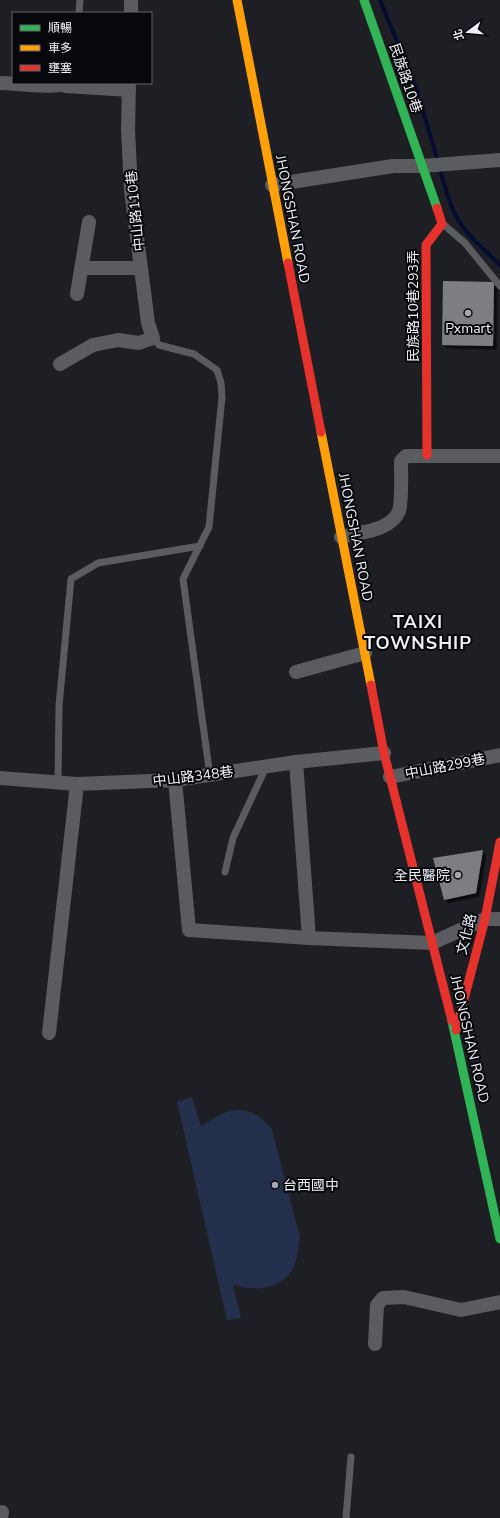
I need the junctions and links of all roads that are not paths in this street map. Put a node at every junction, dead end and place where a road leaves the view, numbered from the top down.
1 (80, 0) edge
2 (131, 0) edge
3 (237, 0) edge
4 (364, 0) edge
5 (79, 12) edge
6 (131, 12) edge
7 (0, 83) edge
8 (12, 84) edge
9 (19, 84) edge
10 (67, 84) edge
11 (129, 87) edge
12 (500, 160) edge
13 (422, 166) junction
14 (272, 184) junction
15 (89, 222) dead end
16 (442, 224) junction
17 (81, 268) junction
18 (141, 268) junction
19 (500, 286) edge
20 (77, 294) dead end
21 (153, 338) junction
22 (60, 364) dead end
23 (427, 455) junction
24 (500, 456) edge
25 (341, 537) junction
26 (200, 546) junction
27 (365, 653) junction
28 (296, 672) dead end
29 (384, 753) junction
30 (500, 755) edge
31 (296, 762) junction
32 (266, 766) junction
33 (210, 776) junction
34 (390, 777) junction
35 (0, 778) edge
36 (174, 780) junction
37 (58, 783) junction
38 (77, 784) junction
39 (500, 842) edge
40 (225, 872) dead end
41 (485, 919) junction
42 (500, 919) edge
43 (309, 938) junction
44 (432, 942) junction
45 (455, 1032) junction
46 (49, 1033) dead end
47 (500, 1239) edge
48 (500, 1302) edge
49 (375, 1344) dead end
50 (351, 1457) dead end
51 (0, 1513) edge
52 (1, 1518) edge
53 (346, 1518) edge

1 - 5 lane
2 - 6 street
3 - 14 street, JHONGSHAN ROAD
4 - 13 street, 民族路10巷
7 - 8 street
9 - 10 street
10 - 11 street
11 - 18 street, 中山路110巷
12 - 13 street
13 - 14 street
13 - 16 street
14 - 25 street, JHONGSHAN ROAD
15 - 17 street
16 - 19 lane
16 - 23 street, 民族路10巷293弄
17 - 18 street
17 - 20 street
18 - 21 street, 中山路110巷
21 - 22 street
21 - 26 lane
23 - 24 street
23 - 25 street
25 - 27 street, JHONGSHAN ROAD
26 - 33 lane
26 - 37 lane
27 - 28 street
27 - 29 street, JHONGSHAN ROAD
29 - 31 street, 中山路348巷
29 - 34 street, JHONGSHAN ROAD
30 - 34 street, 中山路299巷
31 - 32 street, 中山路348巷
31 - 43 street
32 - 33 street, 中山路348巷
32 - 40 lane
33 - 36 street, 中山路348巷
34 - 44 street, JHONGSHAN ROAD
35 - 37 street, 中山路348巷
36 - 38 street, 中山路348巷
36 - 43 street
37 - 38 street, 中山路348巷
38 - 46 street
39 - 41 street, 文化路
41 - 42 street
41 - 44 street
41 - 45 street, 文化路
43 - 44 street
44 - 45 street, JHONGSHAN ROAD
45 - 47 street, JHONGSHAN ROAD
48 - 49 street
50 - 53 lane
51 - 52 street

